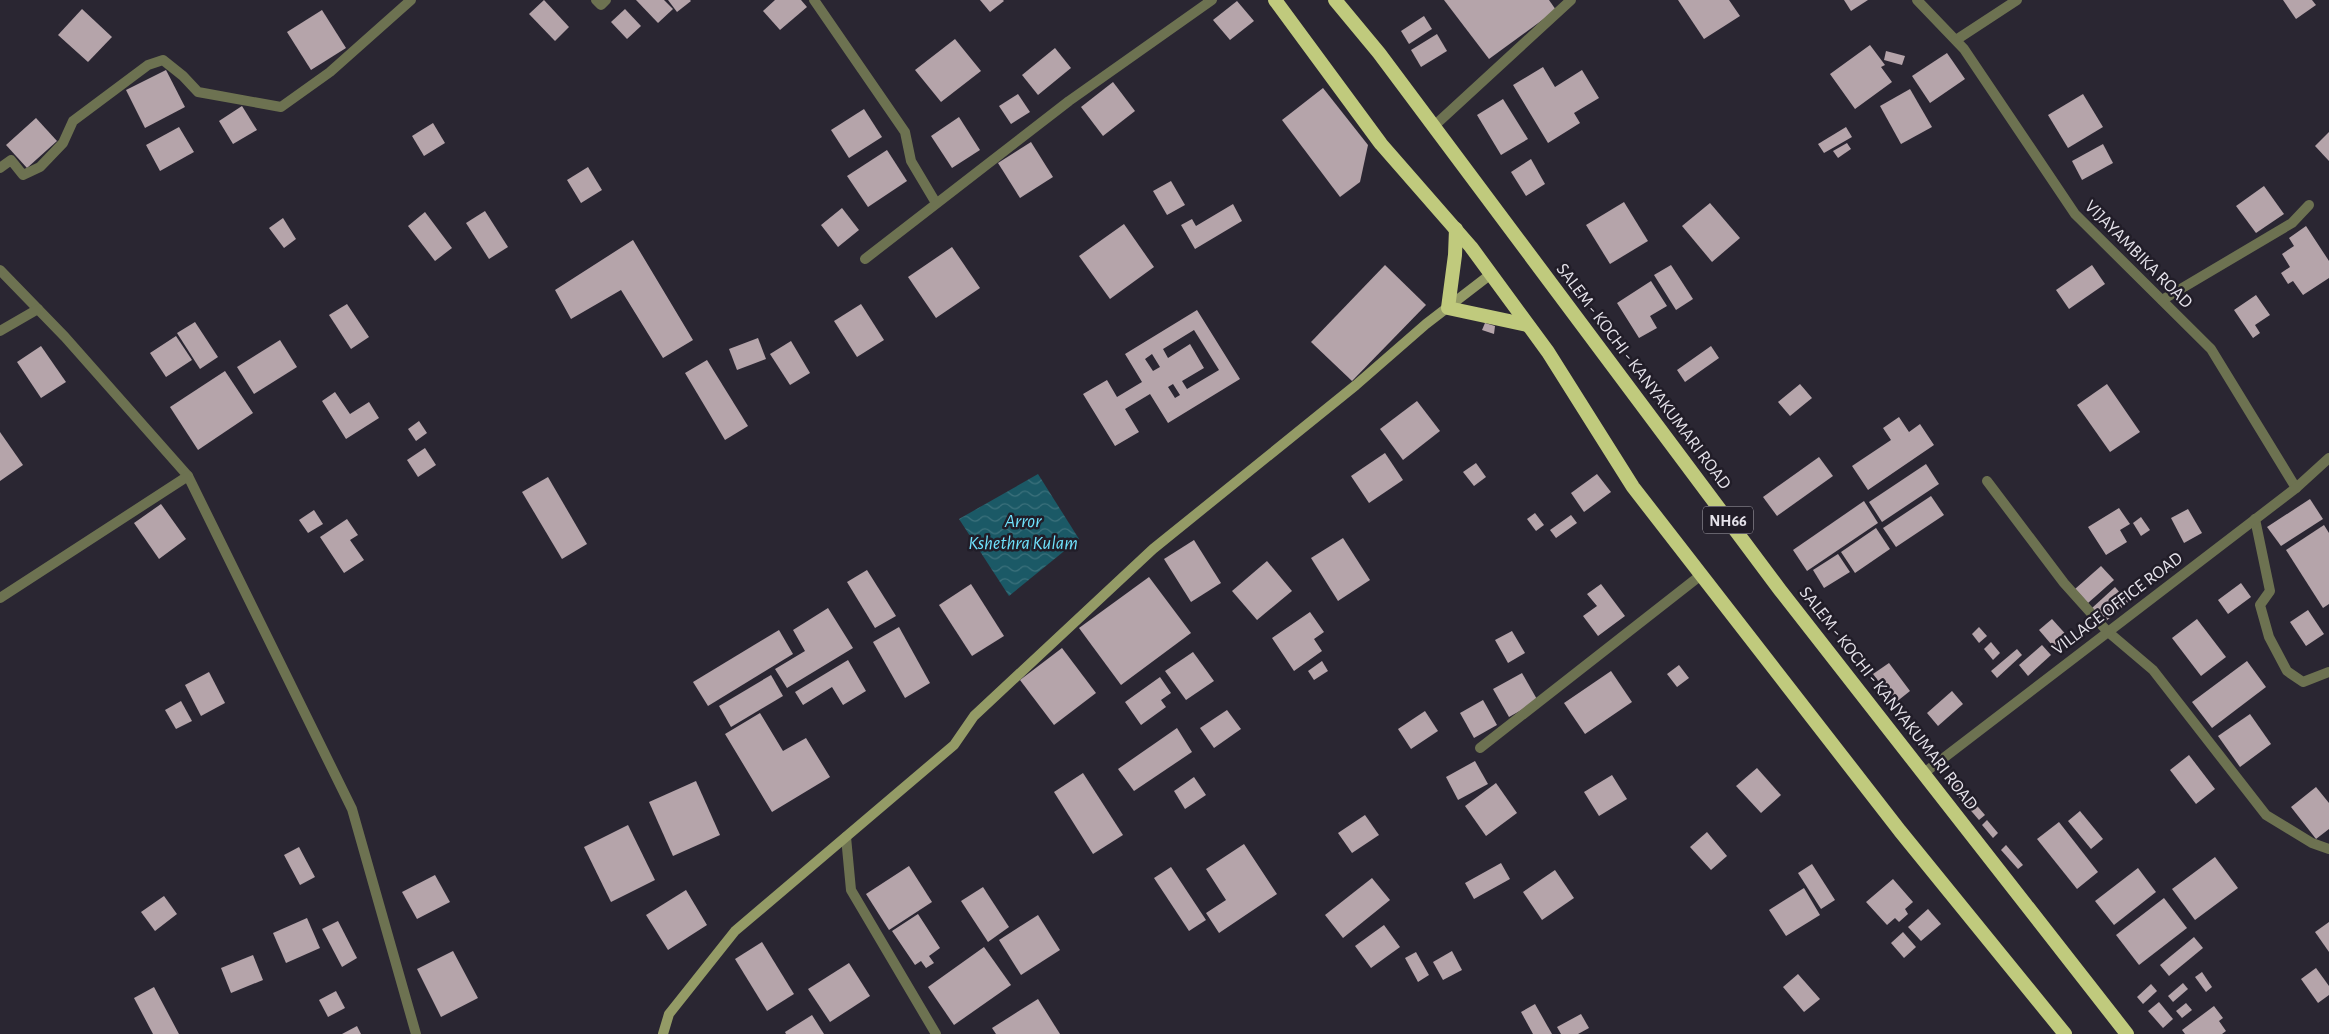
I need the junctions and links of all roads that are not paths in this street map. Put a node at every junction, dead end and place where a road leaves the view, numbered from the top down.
1 (411, 0) edge
2 (596, 0) edge
3 (606, 0) edge
4 (814, 0) edge
5 (1212, 0) edge
6 (1275, 0) edge
7 (1335, 0) edge
8 (1571, 0) edge
9 (1917, 0) edge
10 (2017, 0) edge
11 (1956, 40) junction
12 (1434, 126) junction
13 (0, 168) edge
14 (936, 203) junction
15 (2309, 205) dead end
16 (1456, 229) junction
17 (866, 259) dead end
18 (0, 270) edge
19 (1491, 274) junction
20 (2162, 300) junction
21 (1448, 308) junction
22 (38, 309) junction
23 (1527, 324) junction
24 (0, 331) edge
25 (2329, 458) edge
26 (188, 476) junction
27 (1986, 481) dead end
28 (2296, 488) junction
29 (2255, 519) junction
30 (1701, 575) junction
31 (0, 598) edge
32 (2107, 631) junction
33 (2329, 672) edge
34 (1480, 748) dead end
35 (1924, 773) junction
36 (846, 837) junction
37 (2329, 849) edge
38 (416, 1034) edge
39 (663, 1034) edge
40 (936, 1034) edge
41 (2065, 1034) edge
42 (2128, 1034) edge

1 - 13 street
2 - 3 street
4 - 14 street
5 - 14 street
6 - 16 highway
7 - 12 highway, SALEM - KOCHI - KANYAKUMARI ROAD / NH66
8 - 12 street
9 - 11 street, VIJAYAMBIKA ROAD
10 - 11 street
11 - 20 street, VIJAYAMBIKA ROAD
12 - 35 highway, SALEM - KOCHI - KANYAKUMARI ROAD / NH66
14 - 17 street
15 - 20 street
16 - 19 highway
16 - 21 highway
18 - 22 street
19 - 21 main road
19 - 23 highway
20 - 28 street, VIJAYAMBIKA ROAD
21 - 23 highway
21 - 36 main road
22 - 24 street
22 - 26 street
23 - 30 highway
25 - 28 street, VILLAGE OFFICE ROAD
26 - 31 street
26 - 38 street
27 - 32 street
28 - 29 street, VILLAGE OFFICE ROAD
29 - 32 street, VILLAGE OFFICE ROAD
29 - 33 street
30 - 34 street
30 - 41 highway
32 - 35 street, VILLAGE OFFICE ROAD
32 - 37 street
35 - 42 highway, SALEM - KOCHI - KANYAKUMARI ROAD / NH66
36 - 39 main road
36 - 40 street

